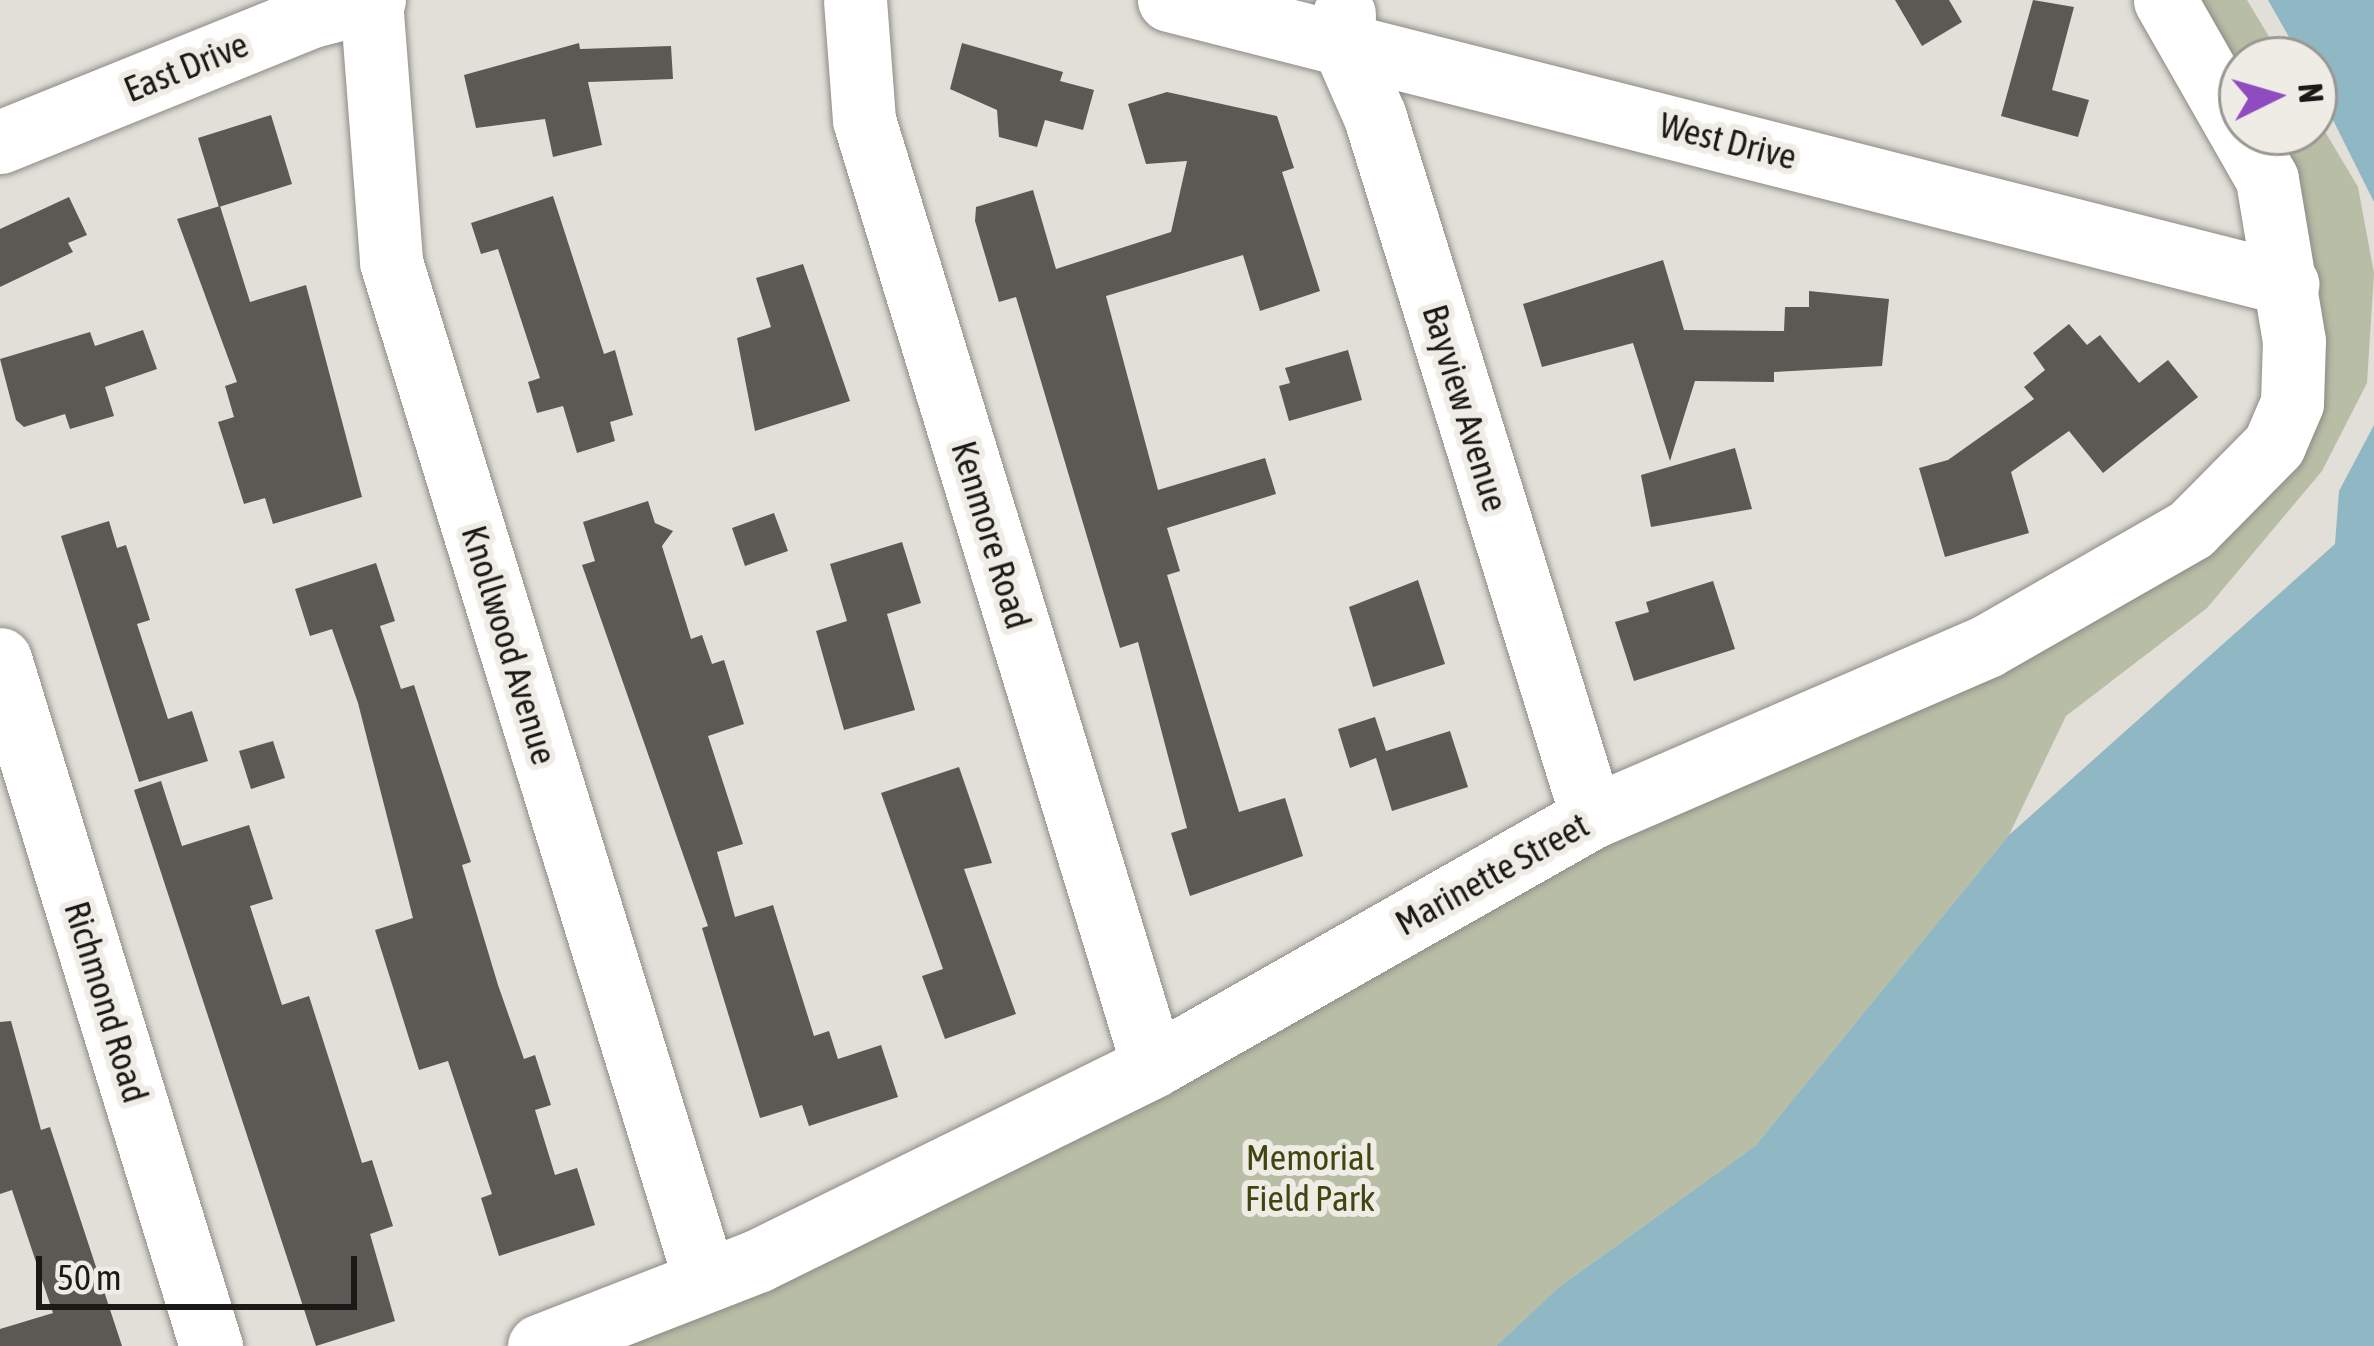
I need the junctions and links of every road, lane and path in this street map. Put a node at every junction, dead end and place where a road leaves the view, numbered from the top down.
1 (372, 0) edge
2 (855, 0) edge
3 (1168, 0) edge
4 (2165, 0) edge
5 (1344, 22) edge
6 (0, 142) edge
7 (2287, 284) junction
8 (0, 659) edge
9 (1592, 817) junction
10 (1153, 1066) junction
11 (705, 1280) junction
12 (211, 1346) edge
13 (539, 1346) edge

1 - 6 street, East Drive
1 - 11 street, Knollwood Avenue
2 - 10 street, Kenmore Road
3 - 5 street, West Drive
4 - 7 street, Marinette Street
5 - 7 street, West Drive
5 - 9 street, Bayview Avenue
7 - 9 street, Marinette Street
8 - 12 street, Richmond Road
9 - 10 street, Marinette Street
10 - 11 street, Marinette Street
11 - 13 street, Marinette Street

